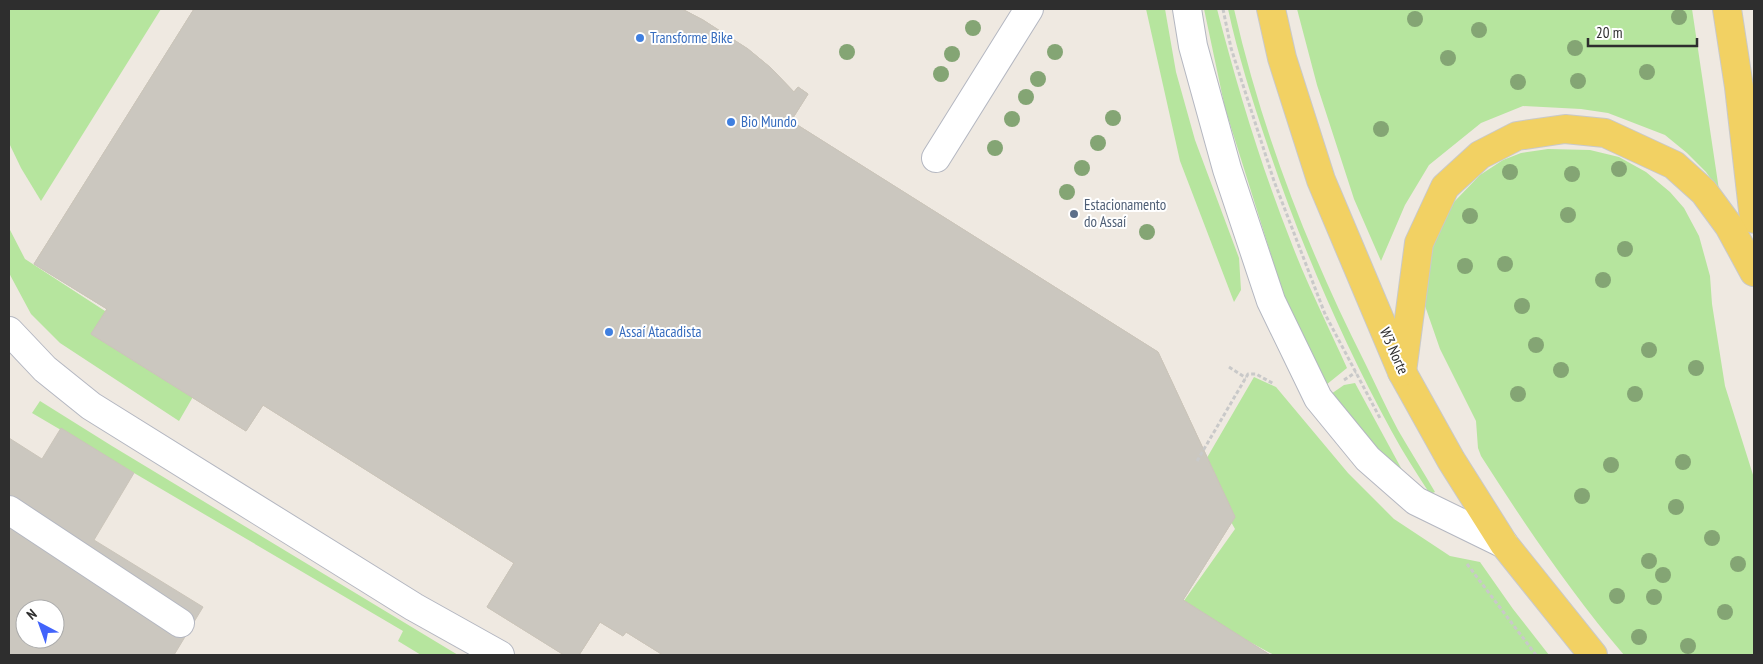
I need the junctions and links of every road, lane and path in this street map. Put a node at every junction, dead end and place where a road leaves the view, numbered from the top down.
1 (1029, 9) edge
2 (1188, 9) edge
3 (1223, 9) edge
4 (1271, 9) edge
5 (1727, 9) edge
6 (936, 158) dead end
7 (1754, 219) edge
8 (1754, 272) edge
9 (9, 331) edge
10 (1228, 368) dead end
11 (1356, 372) junction
12 (1402, 372) junction
13 (1246, 378) dead end
14 (1339, 382) dead end
15 (1384, 425) dead end
16 (9, 510) edge
17 (1504, 544) junction
18 (180, 623) dead end
19 (500, 655) edge
20 (1593, 655) edge

1 - 6 lane
2 - 17 lane
3 - 11 path
4 - 12 main road, W3 Norte
5 - 7 main road
8 - 12 main road
9 - 19 lane
10 - 13 path
11 - 14 path
11 - 15 path
12 - 17 main road, W3 Norte
16 - 18 lane
17 - 20 main road, W3 Norte

